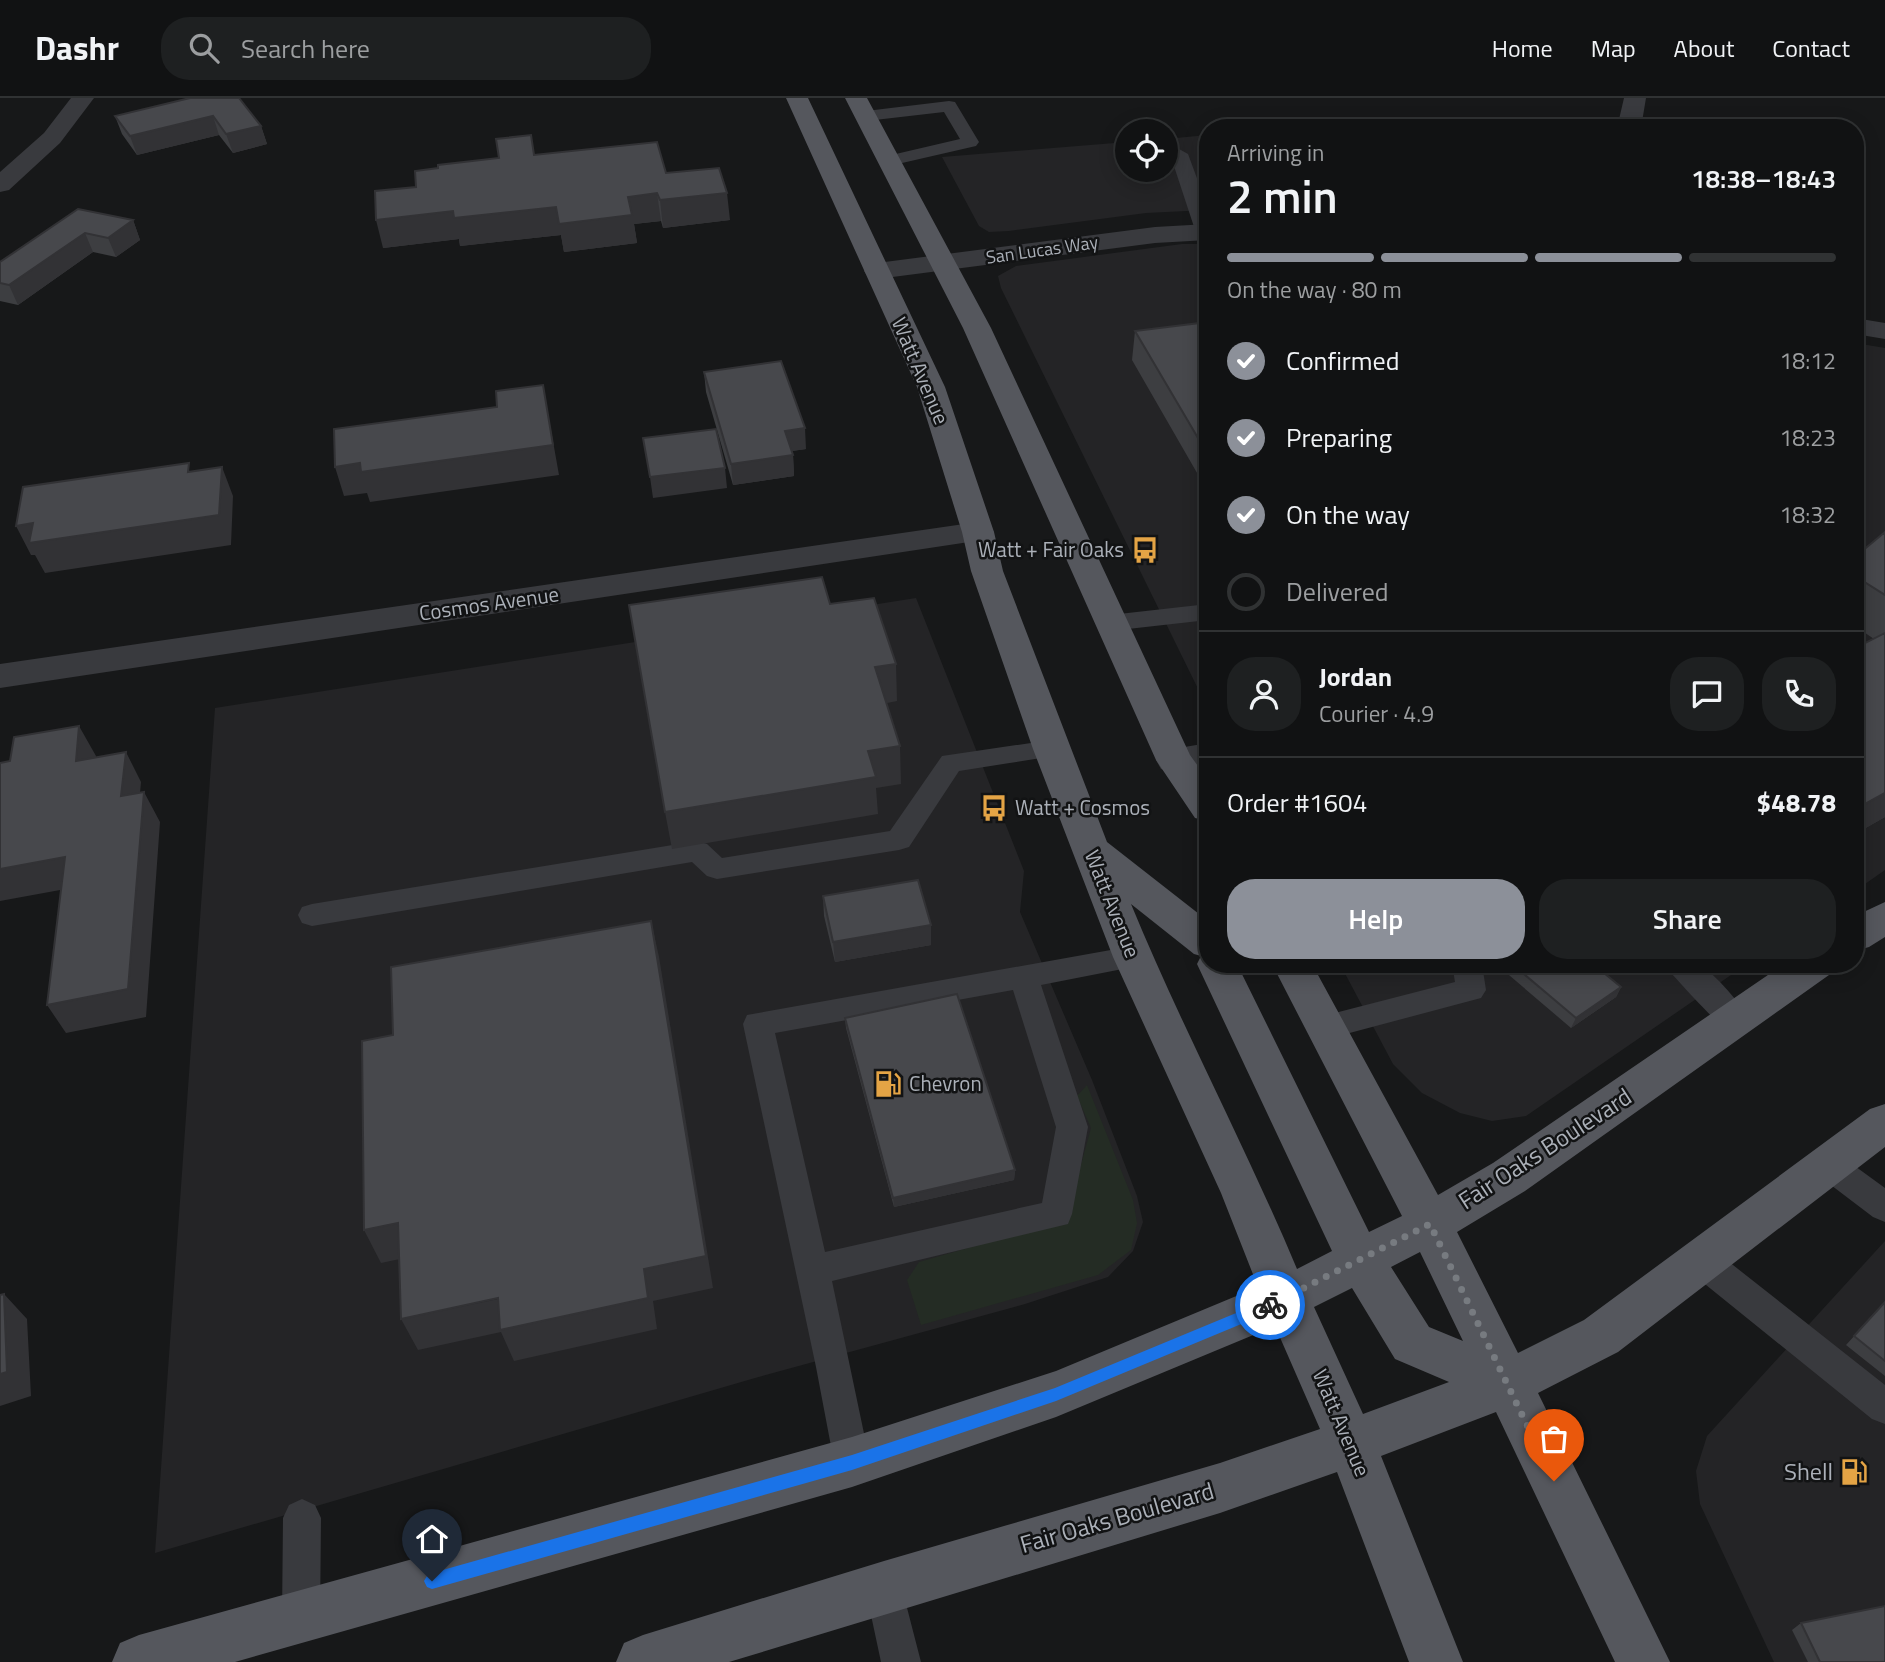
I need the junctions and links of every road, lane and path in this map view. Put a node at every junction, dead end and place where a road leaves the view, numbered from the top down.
1 (83, 98) edge
2 (797, 98) edge
3 (1635, 98) edge
4 (861, 107) edge
5 (1631, 119) edge
6 (1179, 154) dead end
7 (889, 161) junction
8 (0, 185) edge
9 (1199, 209) edge
10 (1199, 232) edge
11 (944, 264) junction
12 (877, 271) junction
13 (1864, 328) edge
14 (1885, 331) edge
15 (978, 532) junction
16 (1199, 613) edge
17 (1110, 623) junction
18 (0, 676) edge
19 (1051, 748) junction
20 (1191, 758) edge
21 (1199, 782) edge
22 (1091, 851) junction
23 (312, 915) dead end
24 (1885, 917) edge
25 (1864, 930) edge
26 (1199, 936) edge
27 (1133, 957) junction
28 (1221, 973) edge
29 (1297, 973) edge
30 (1468, 973) edge
31 (1689, 973) edge
32 (1802, 973) edge
33 (1023, 976) junction
34 (1735, 1021) junction
35 (1327, 1027) junction
36 (1885, 1122) edge
37 (1830, 1166) junction
38 (1885, 1207) edge
39 (1430, 1224) junction
40 (1360, 1260) junction
41 (1702, 1261) junction
42 (813, 1270) junction
43 (1286, 1298) junction
44 (1507, 1384) junction
45 (1885, 1407) edge
46 (1351, 1443) junction
47 (852, 1462) junction
48 (302, 1518) dead end
49 (884, 1587) junction
50 (301, 1618) junction
51 (651, 1661) edge
52 (139, 1662) edge
53 (901, 1662) edge
54 (1436, 1662) edge
55 (1643, 1662) edge

1 - 8 street
2 - 12 main road, Watt Avenue
3 - 5 street
4 - 7 main road
4 - 7 lane
6 - 9 lane
7 - 11 main road
10 - 11 street, San Lucas Way
11 - 12 street, San Lucas Way
11 - 17 main road
12 - 15 main road, Watt Avenue
13 - 14 street
15 - 18 street, Cosmos Avenue
15 - 19 main road, Watt Avenue
16 - 17 lane
17 - 20 main road
19 - 22 main road, Watt Avenue
19 - 23 lane
20 - 21 main road
22 - 26 main road
22 - 27 main road, Watt Avenue
24 - 25 main road
27 - 33 lane
27 - 43 main road, Watt Avenue
28 - 40 main road
29 - 35 main road
30 - 35 lane
31 - 34 lane
32 - 34 main road, Fair Oaks Boulevard
33 - 42 lane
33 - 42 lane
34 - 39 main road, Fair Oaks Boulevard
35 - 39 main road
36 - 37 main road, Fair Oaks Boulevard
37 - 38 lane
37 - 41 main road, Fair Oaks Boulevard
39 - 40 main road, Fair Oaks Boulevard
39 - 44 main road
40 - 43 main road, Fair Oaks Boulevard
40 - 44 main road
41 - 44 main road, Fair Oaks Boulevard
41 - 45 lane
42 - 47 lane
43 - 46 main road, Watt Avenue
43 - 47 main road, Fair Oaks Boulevard
44 - 46 main road, Fair Oaks Boulevard
44 - 55 main road
46 - 49 main road, Fair Oaks Boulevard
46 - 54 main road, Watt Avenue
47 - 50 main road, Fair Oaks Boulevard
48 - 50 lane
49 - 51 main road, Fair Oaks Boulevard
49 - 53 lane
50 - 52 main road, Fair Oaks Boulevard

